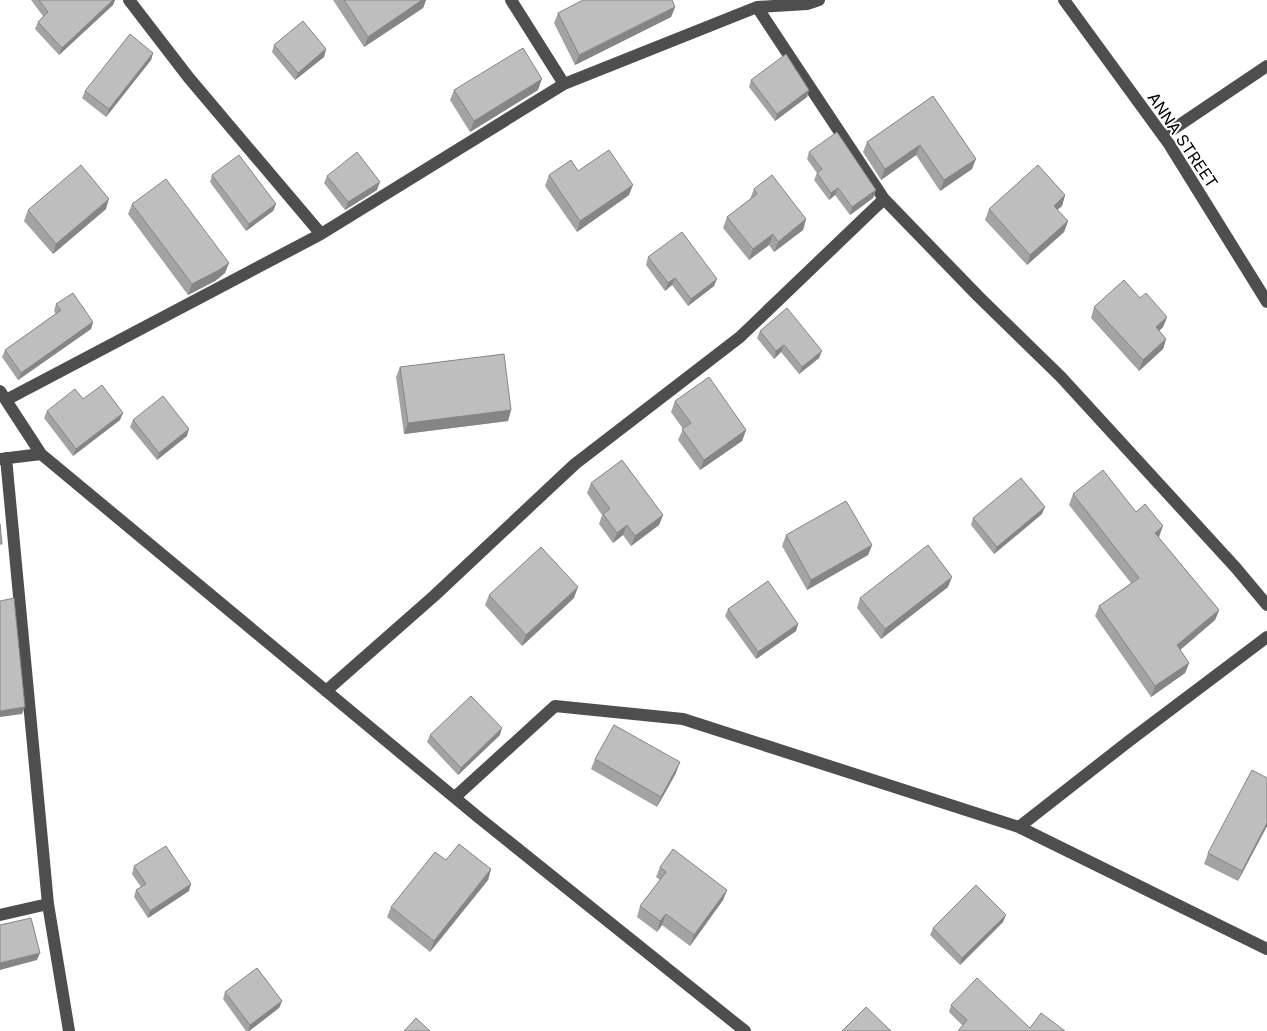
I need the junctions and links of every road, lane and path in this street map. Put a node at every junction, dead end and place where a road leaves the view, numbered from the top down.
1 (129, 0) edge
2 (511, 0) edge
3 (820, 0) edge
4 (1064, 0) edge
5 (757, 7) junction
6 (1267, 66) edge
7 (564, 84) junction
8 (1163, 136) junction
9 (884, 199) junction
10 (321, 234) junction
11 (1267, 302) edge
12 (3, 396) edge
13 (41, 454) junction
14 (3, 458) edge
15 (1267, 605) edge
16 (1267, 636) edge
17 (326, 691) junction
18 (455, 797) junction
19 (1019, 827) junction
20 (48, 904) junction
21 (0, 915) edge
22 (1267, 949) edge
23 (69, 1031) edge
24 (745, 1031) edge

1 - 10 street
2 - 7 street
3 - 5 street
4 - 8 street, ANNA STREET
5 - 7 street
5 - 9 street
6 - 8 street
7 - 10 street
8 - 11 street, ANNA STREET
9 - 15 street
9 - 17 street
10 - 12 street
12 - 13 street
13 - 14 street
13 - 17 street
14 - 20 street
16 - 19 street
17 - 18 street
18 - 19 street
18 - 24 street
19 - 22 street
20 - 21 street
20 - 23 street

